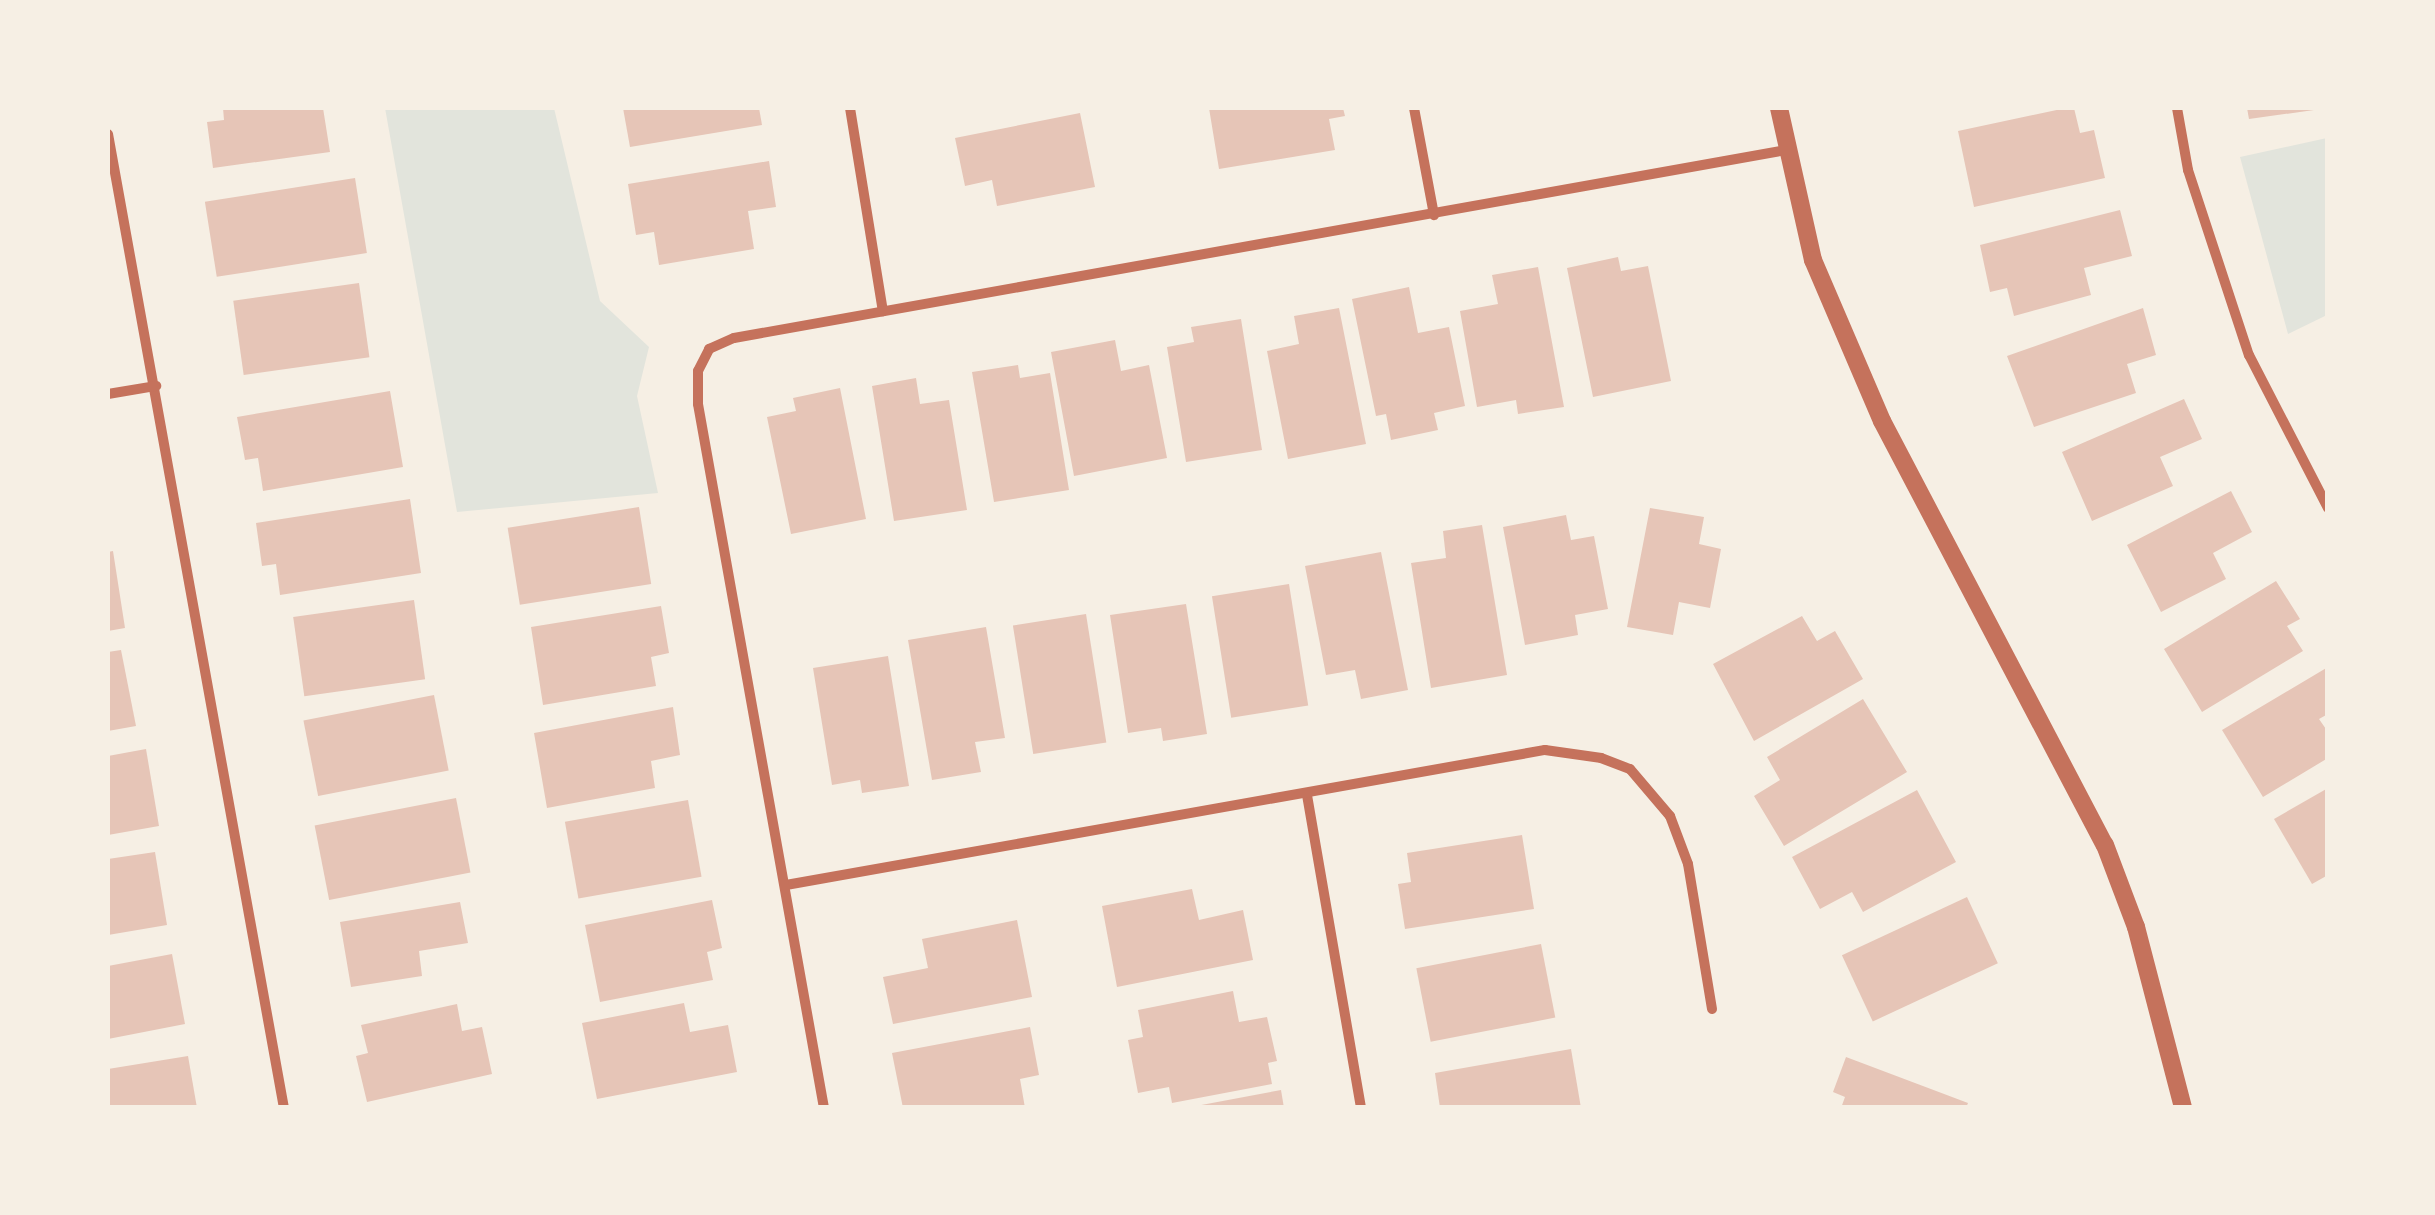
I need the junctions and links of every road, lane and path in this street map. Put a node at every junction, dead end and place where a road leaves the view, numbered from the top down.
1 (850, 108) edge
2 (1414, 108) edge
3 (1779, 108) edge
4 (2177, 108) edge
5 (108, 134) edge
6 (1786, 150) junction
7 (1434, 215) junction
8 (883, 312) junction
9 (156, 386) junction
10 (108, 394) edge
11 (2328, 508) edge
12 (1307, 795) junction
13 (786, 886) junction
14 (1712, 1009) dead end
15 (284, 1108) edge
16 (824, 1108) edge
17 (1361, 1108) edge
18 (2182, 1108) edge

1 - 8 street
2 - 7 street
3 - 6 street
4 - 11 street
5 - 9 street
6 - 7 street
6 - 18 street
7 - 8 street
8 - 13 street
9 - 10 street
9 - 15 street
12 - 13 street
12 - 14 street
12 - 17 street
13 - 16 street

